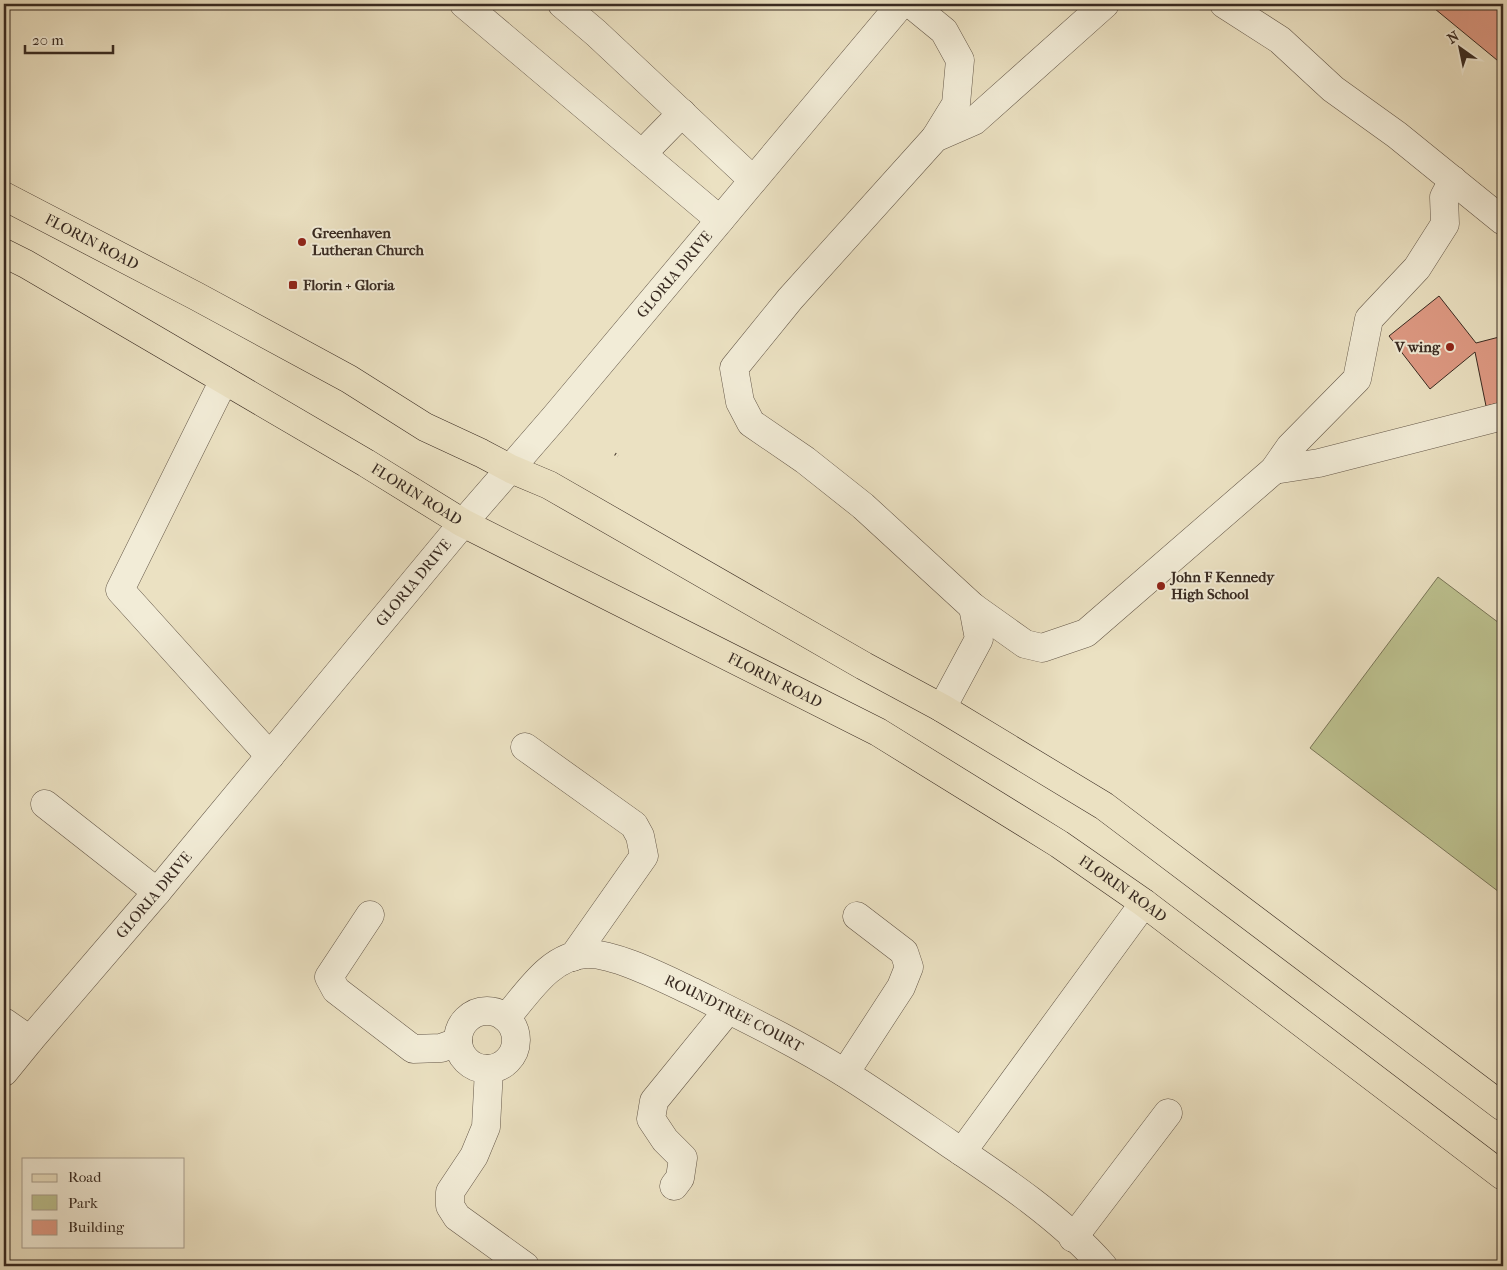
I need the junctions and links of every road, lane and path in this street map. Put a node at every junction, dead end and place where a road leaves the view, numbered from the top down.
1 (464, 4) edge
2 (562, 4) edge
3 (1224, 4) edge
4 (1099, 6) edge
5 (895, 7) edge
6 (682, 113) junction
7 (935, 138) junction
8 (642, 154) junction
9 (753, 180) junction
10 (1453, 180) junction
11 (4, 196) edge
12 (720, 220) junction
13 (1503, 221) edge
14 (4, 253) edge
15 (224, 380) junction
16 (1503, 416) edge
17 (511, 469) junction
18 (1274, 470) junction
19 (463, 523) junction
20 (973, 607) junction
21 (942, 708) junction
22 (524, 747) dead end
23 (270, 756) junction
24 (45, 804) dead end
25 (157, 892) junction
26 (1144, 904) junction
27 (370, 915) dead end
28 (857, 916) dead end
29 (573, 957) junction
30 (728, 1010) junction
31 (506, 1018) junction
32 (4, 1022) edge
33 (30, 1040) junction
34 (458, 1042) junction
35 (489, 1069) junction
36 (4, 1072) edge
37 (845, 1073) junction
38 (1503, 1107) edge
39 (1168, 1113) dead end
40 (962, 1152) junction
41 (1503, 1176) edge
42 (674, 1186) dead end
43 (1073, 1238) junction
44 (525, 1266) edge
45 (1103, 1266) edge

1 - 8 street
2 - 6 street
3 - 10 street
4 - 7 street
5 - 7 street
5 - 9 street, GLORIA DRIVE
6 - 8 street
6 - 9 street
7 - 20 street
8 - 12 street
9 - 12 street, GLORIA DRIVE
10 - 13 street
10 - 18 street
11 - 17 main road, FLORIN ROAD
12 - 17 street, GLORIA DRIVE
14 - 15 main road, FLORIN ROAD
15 - 19 main road, FLORIN ROAD
15 - 23 street
16 - 18 street
17 - 19 street, GLORIA DRIVE
17 - 21 main road, FLORIN ROAD
18 - 20 street
19 - 23 street, GLORIA DRIVE
19 - 26 main road, FLORIN ROAD
20 - 21 street
21 - 38 main road, FLORIN ROAD
22 - 29 street
23 - 25 street, GLORIA DRIVE
24 - 25 street
25 - 33 street, GLORIA DRIVE
26 - 40 street
26 - 41 main road, FLORIN ROAD
27 - 34 street
28 - 37 street
29 - 30 street, ROUNDTREE COURT
29 - 31 street, ROUNDTREE COURT
30 - 37 street, ROUNDTREE COURT
30 - 42 street
31 - 34 street
31 - 35 street
32 - 33 street
33 - 36 street, GLORIA DRIVE
34 - 35 street
35 - 44 street
37 - 40 street, ROUNDTREE COURT
39 - 43 street
40 - 43 street, ROUNDTREE COURT
43 - 45 street, ROUNDTREE COURT

